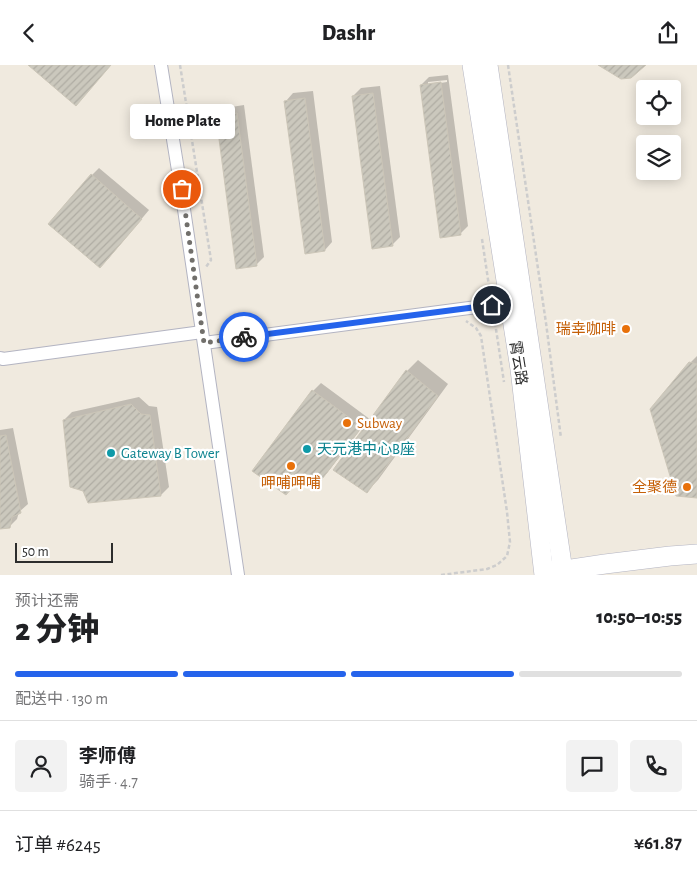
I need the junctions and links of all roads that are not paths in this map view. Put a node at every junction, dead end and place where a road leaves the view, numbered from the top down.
1 (160, 65) edge
2 (472, 65) edge
3 (488, 65) edge
4 (492, 305) road end
5 (203, 337) junction
6 (0, 358) edge
7 (697, 554) edge
8 (549, 574) edge
9 (238, 575) edge

1 - 5 street
2 - 8 main road, 霄云路
3 - 8 main road, 霄云路
4 - 5 street
5 - 6 street
5 - 9 street
7 - 8 main road

